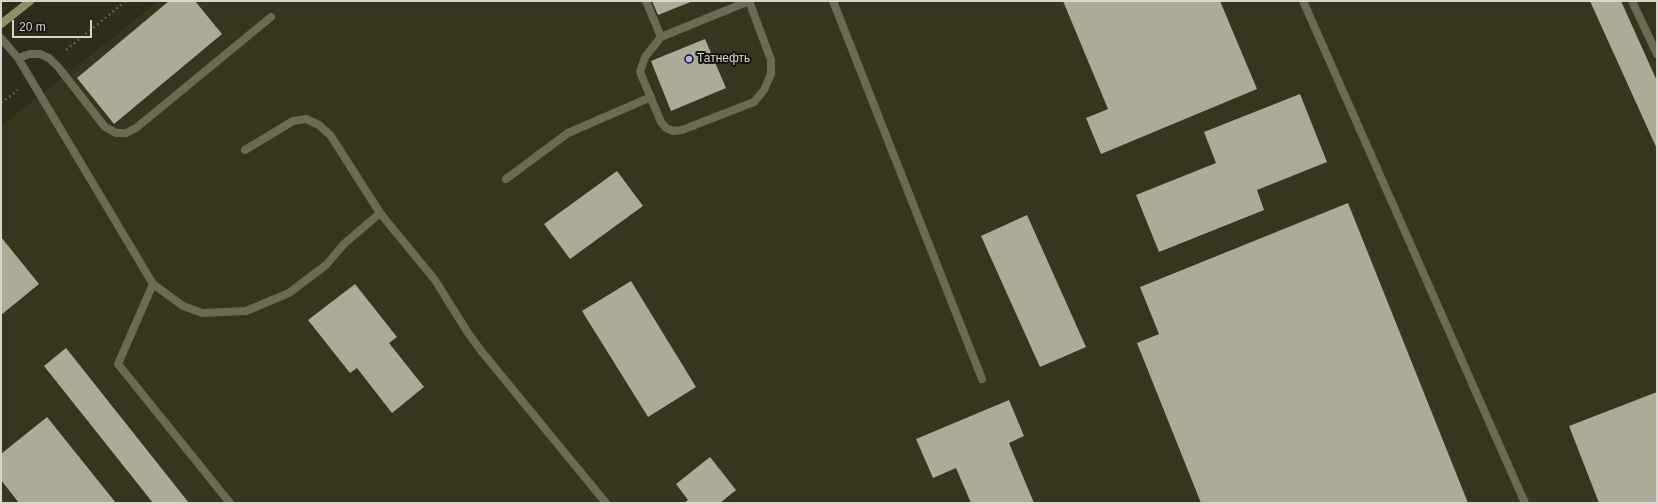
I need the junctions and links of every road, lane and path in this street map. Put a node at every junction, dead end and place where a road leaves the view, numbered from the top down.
1 (30, 1) edge
2 (646, 1) edge
3 (749, 1) edge
4 (833, 1) edge
5 (1303, 1) edge
6 (1632, 1) edge
7 (271, 17) dead end
8 (1, 24) edge
9 (661, 37) junction
10 (1, 38) edge
11 (1657, 54) edge
12 (18, 58) junction
13 (650, 97) junction
14 (245, 150) dead end
15 (506, 179) dead end
16 (380, 213) junction
17 (153, 284) junction
18 (982, 379) dead end
19 (230, 503) edge
20 (606, 503) edge
21 (1525, 503) edge

1 - 8 main road
2 - 9 lane
3 - 9 lane
3 - 13 lane
4 - 18 lane
5 - 21 lane
6 - 11 lane
7 - 12 lane
9 - 13 lane
10 - 12 lane
12 - 17 lane
13 - 15 lane
14 - 16 lane
16 - 17 lane
16 - 20 lane
17 - 19 lane

